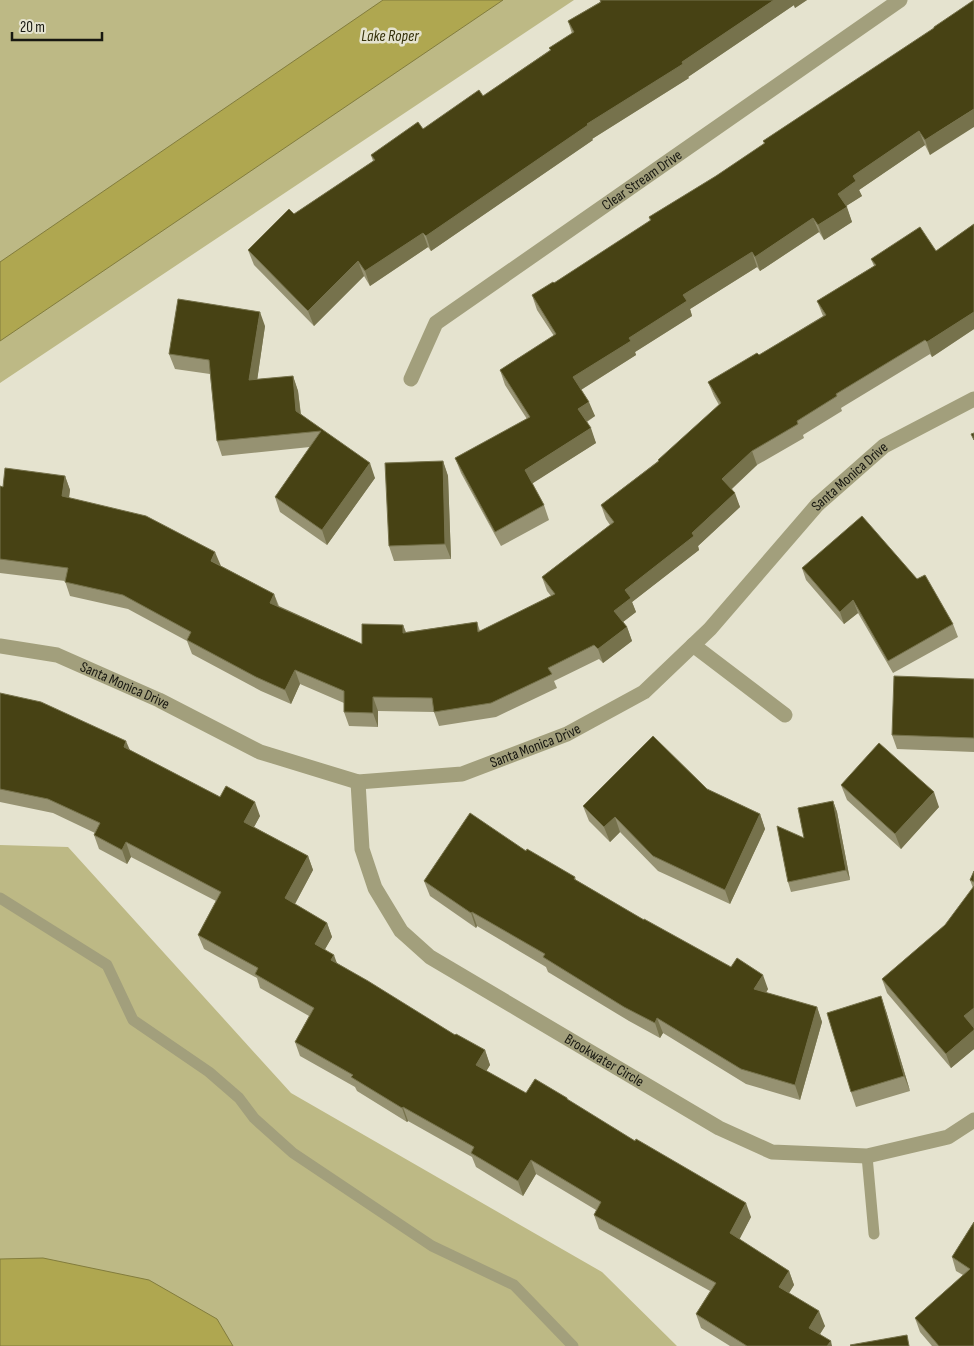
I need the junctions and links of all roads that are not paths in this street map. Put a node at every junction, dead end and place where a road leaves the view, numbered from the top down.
1 (900, 0) edge
2 (411, 380) dead end
3 (974, 399) edge
4 (693, 645) junction
5 (0, 646) edge
6 (784, 715) dead end
7 (358, 782) junction
8 (0, 898) edge
9 (974, 1120) edge
10 (867, 1156) junction
11 (874, 1234) dead end
12 (572, 1346) edge

1 - 2 street, Clear Stream Drive
3 - 4 street, Santa Monica Drive
4 - 6 street
4 - 7 street, Santa Monica Drive
5 - 7 street, Santa Monica Drive
7 - 10 street, Brookwater Circle
8 - 12 lane
9 - 10 street, Brookwater Circle
10 - 11 lane

